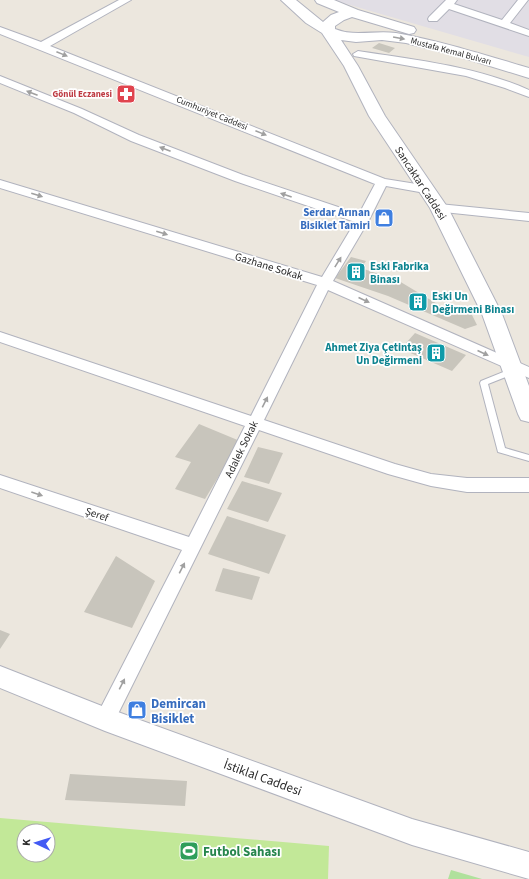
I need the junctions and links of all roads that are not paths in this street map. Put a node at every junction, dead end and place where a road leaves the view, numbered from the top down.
1 (126, 0) edge
2 (288, 0) edge
3 (322, 0) edge
4 (523, 0) edge
5 (449, 2) edge
6 (353, 13) junction
7 (372, 19) junction
8 (432, 19) dead end
9 (504, 24) junction
10 (0, 30) edge
11 (328, 32) junction
12 (529, 32) edge
13 (367, 37) junction
14 (42, 46) junction
15 (354, 60) junction
16 (529, 65) edge
17 (529, 73) edge
18 (0, 79) edge
19 (529, 94) edge
20 (382, 182) junction
21 (0, 184) edge
22 (425, 189) junction
23 (439, 208) junction
24 (529, 217) edge
25 (363, 220) junction
26 (325, 283) junction
27 (0, 337) edge
28 (519, 370) edge
29 (529, 414) edge
30 (255, 423) junction
31 (529, 458) edge
32 (0, 481) edge
33 (529, 485) edge
34 (193, 546) junction
35 (0, 677) edge
36 (105, 719) junction
37 (529, 866) edge

1 - 14 street
2 - 11 main road, Mustafa Kemal Bulvarı
3 - 6 main road, Mustafa Kemal Bulvarı
4 - 9 street
5 - 8 street
5 - 9 street
6 - 7 main road, Mustafa Kemal Bulvarı
6 - 11 main road
7 - 13 main road
7 - 16 main road, Mustafa Kemal Bulvarı
9 - 12 street
10 - 14 street, Cumhuriyet Caddesi
11 - 13 main road, Mustafa Kemal Bulvarı
11 - 15 main road, Sancaktar Caddesi
13 - 15 main road
13 -> 17 main road, Mustafa Kemal Bulvarı
14 -> 20 street, Cumhuriyet Caddesi
15 - 19 street
15 - 22 main road, Sancaktar Caddesi
25 -> 18 street
20 - 22 street, Cumhuriyet Caddesi
20 - 25 street, Adalek Sokak
21 -> 26 street, Gazhane Sokak
22 - 23 main road, Sancaktar Caddesi
23 - 24 street
23 - 28 main road, Sancaktar Caddesi
26 -> 25 street, Adalek Sokak
26 -> 28 street, Gazhane Sokak
30 -> 26 street, Adalek Sokak
27 - 30 street
28 - 29 main road, Sancaktar Caddesi
28 - 31 lane
30 - 33 street
30 - 34 street, Adalek Sokak
32 -> 34 street, Şeref
36 -> 34 street, Adalek Sokak
35 - 36 street, İstiklal Caddesi
36 - 37 street, İstiklal Caddesi

